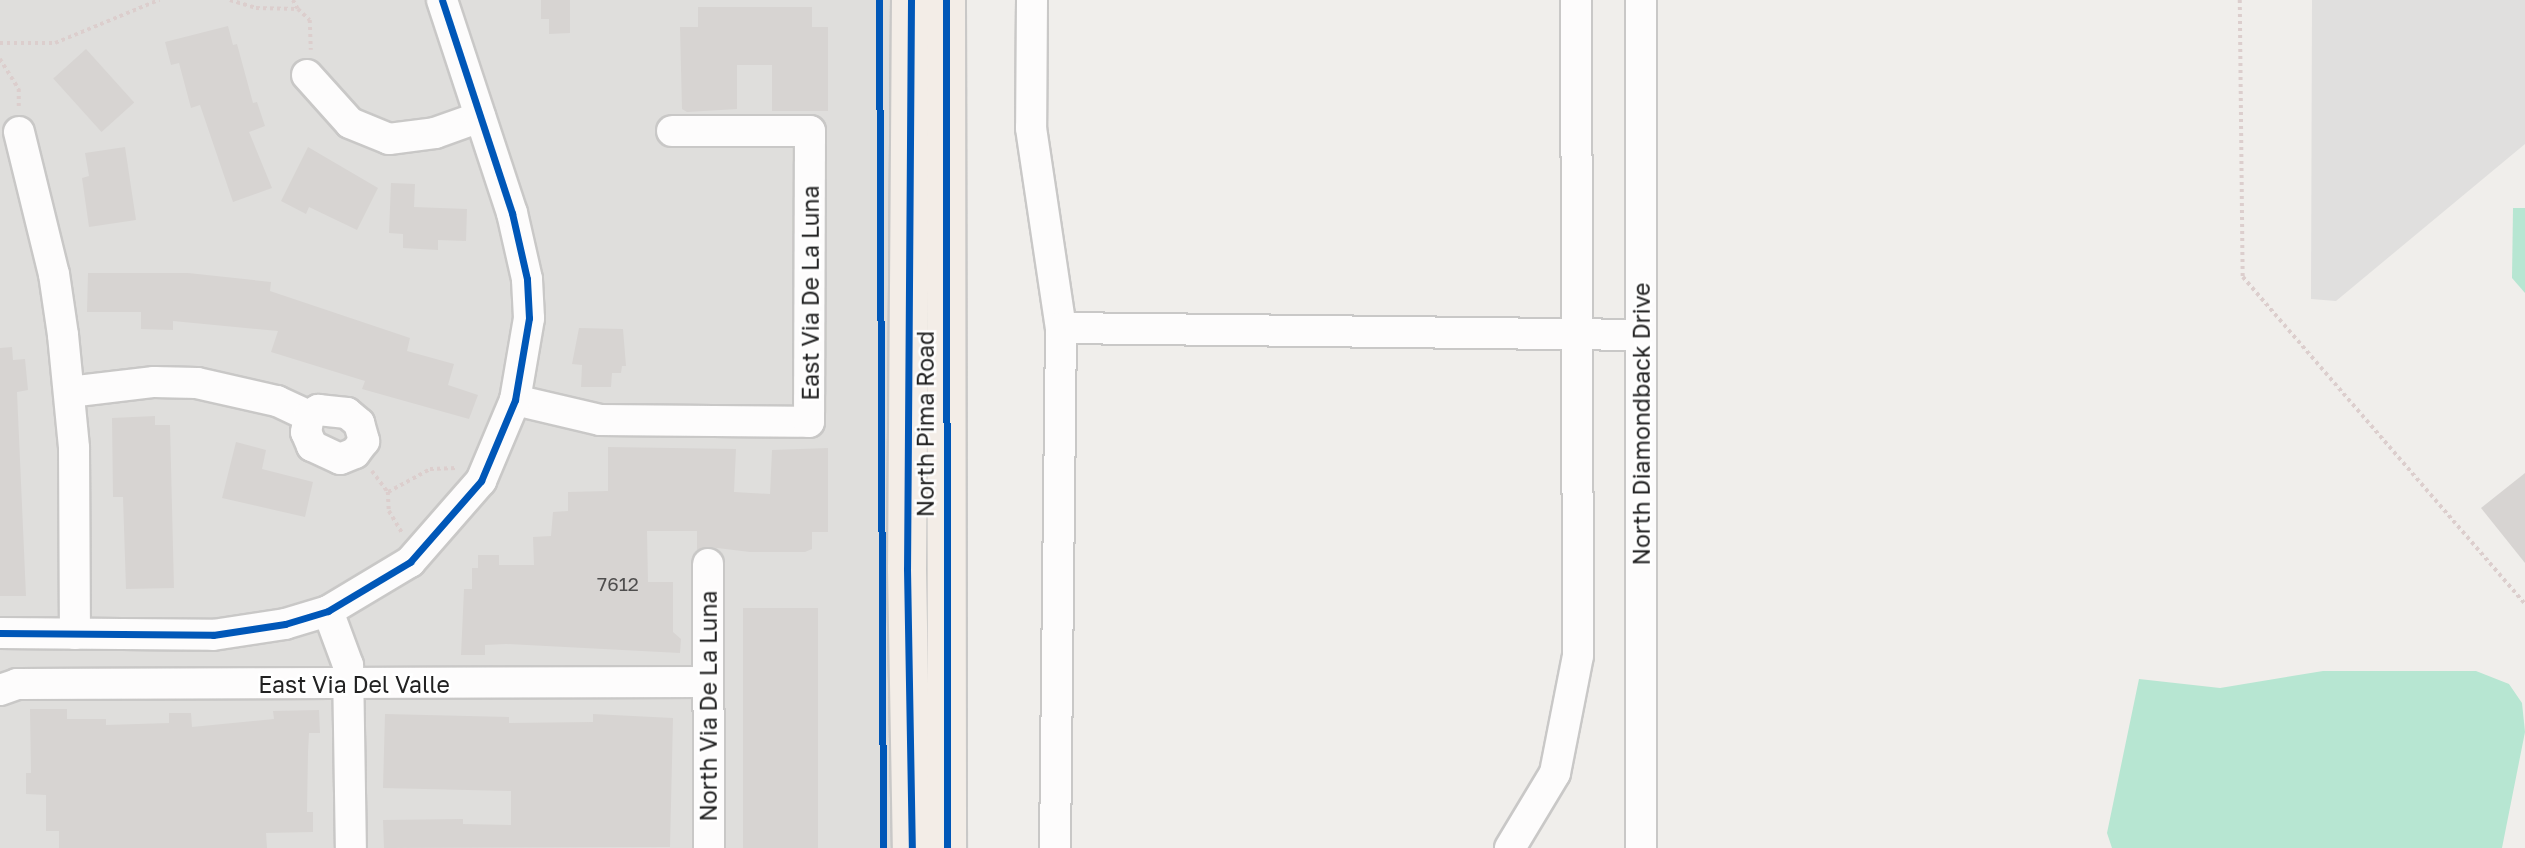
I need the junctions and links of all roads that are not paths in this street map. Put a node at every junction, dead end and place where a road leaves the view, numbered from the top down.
1 (442, 0) edge
2 (911, 0) edge
3 (946, 0) edge
4 (1032, 0) edge
5 (1576, 0) edge
6 (1641, 0) edge
7 (307, 75) road end
8 (480, 117) junction
9 (672, 131) dead end
10 (19, 132) road end
11 (1061, 328) junction
12 (1577, 334) junction
13 (1642, 335) junction
14 (69, 392) junction
15 (515, 400) junction
16 (309, 416) dead end
17 (708, 564) dead end
18 (328, 611) junction
19 (0, 633) edge
20 (75, 634) junction
21 (708, 682) junction
22 (349, 685) junction
23 (0, 690) edge
24 (351, 848) edge
25 (709, 848) edge
26 (912, 848) edge
27 (947, 848) edge
28 (1055, 848) edge
29 (1510, 848) edge
30 (1641, 848) edge

1 - 8 street
2 - 26 main road, North Pima Road
3 - 27 main road, North Pima Road
4 - 11 street
5 - 12 street
6 - 13 street, North Diamondback Drive
7 - 8 street
8 - 15 street
9 - 15 street, East Via De La Luna
10 - 14 street
11 - 12 street
11 - 28 street
12 - 13 street
12 - 29 street
13 - 30 street, North Diamondback Drive
14 - 16 street
14 - 20 street
15 - 18 street
17 - 21 street, North Via De La Luna
18 - 20 street
18 - 22 street
19 - 20 street
21 - 22 street, East Via Del Valle
21 - 25 street, North Via De La Luna
22 - 23 street, East Via Del Valle
22 - 24 street

